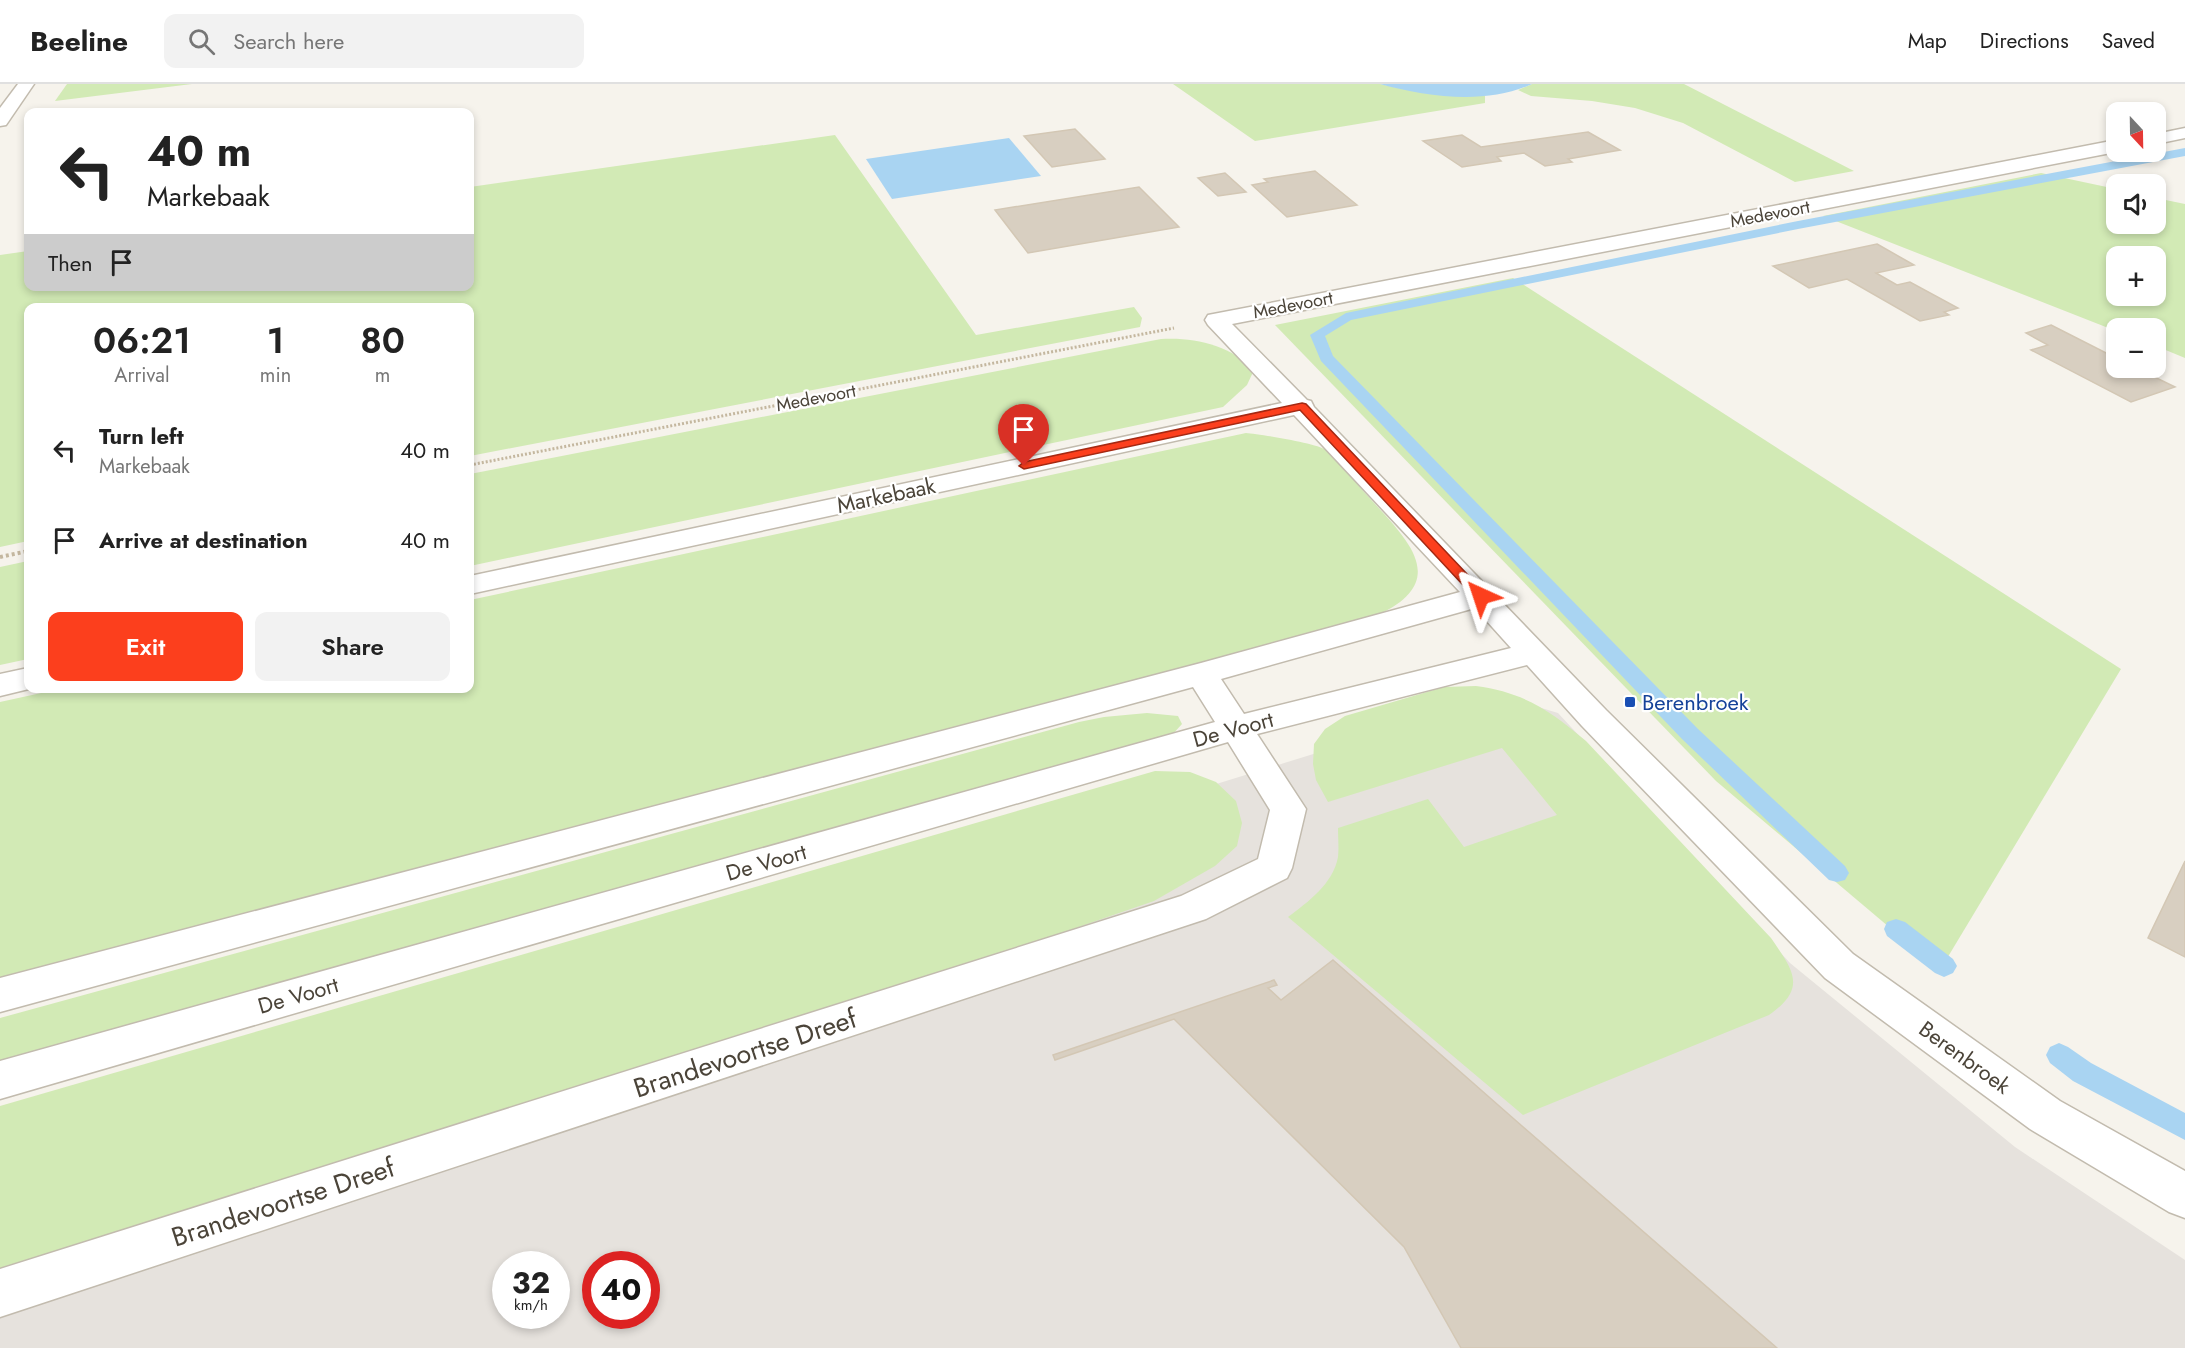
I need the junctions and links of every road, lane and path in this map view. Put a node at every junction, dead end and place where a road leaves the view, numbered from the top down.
1 (26, 84) edge
2 (0, 121) edge
3 (2185, 133) edge
4 (2166, 137) edge
5 (2106, 148) edge
6 (1216, 320) junction
7 (1302, 406) junction
8 (474, 464) edge
9 (24, 552) edge
10 (0, 557) edge
11 (474, 584) edge
12 (1481, 596) junction
13 (1534, 653) junction
14 (1201, 674) junction
15 (24, 680) edge
16 (0, 686) edge
17 (1236, 728) junction
18 (0, 995) edge
19 (0, 1080) edge
20 (2185, 1196) edge
21 (0, 1293) edge

1 - 2 street
3 - 4 street
5 - 6 street, Medevoort
6 - 7 street, Berenbroek
6 - 8 path, Medevoort
7 - 11 street, Markebaak
7 - 12 street, Berenbroek
9 - 10 path
12 - 13 street, Berenbroek
12 - 14 street
13 - 17 street, De Voort
13 - 20 street, Berenbroek
14 - 17 street, Brandevoortse Dreef
14 - 18 street
15 - 16 street
17 - 19 street, De Voort
17 - 21 street, Brandevoortse Dreef

